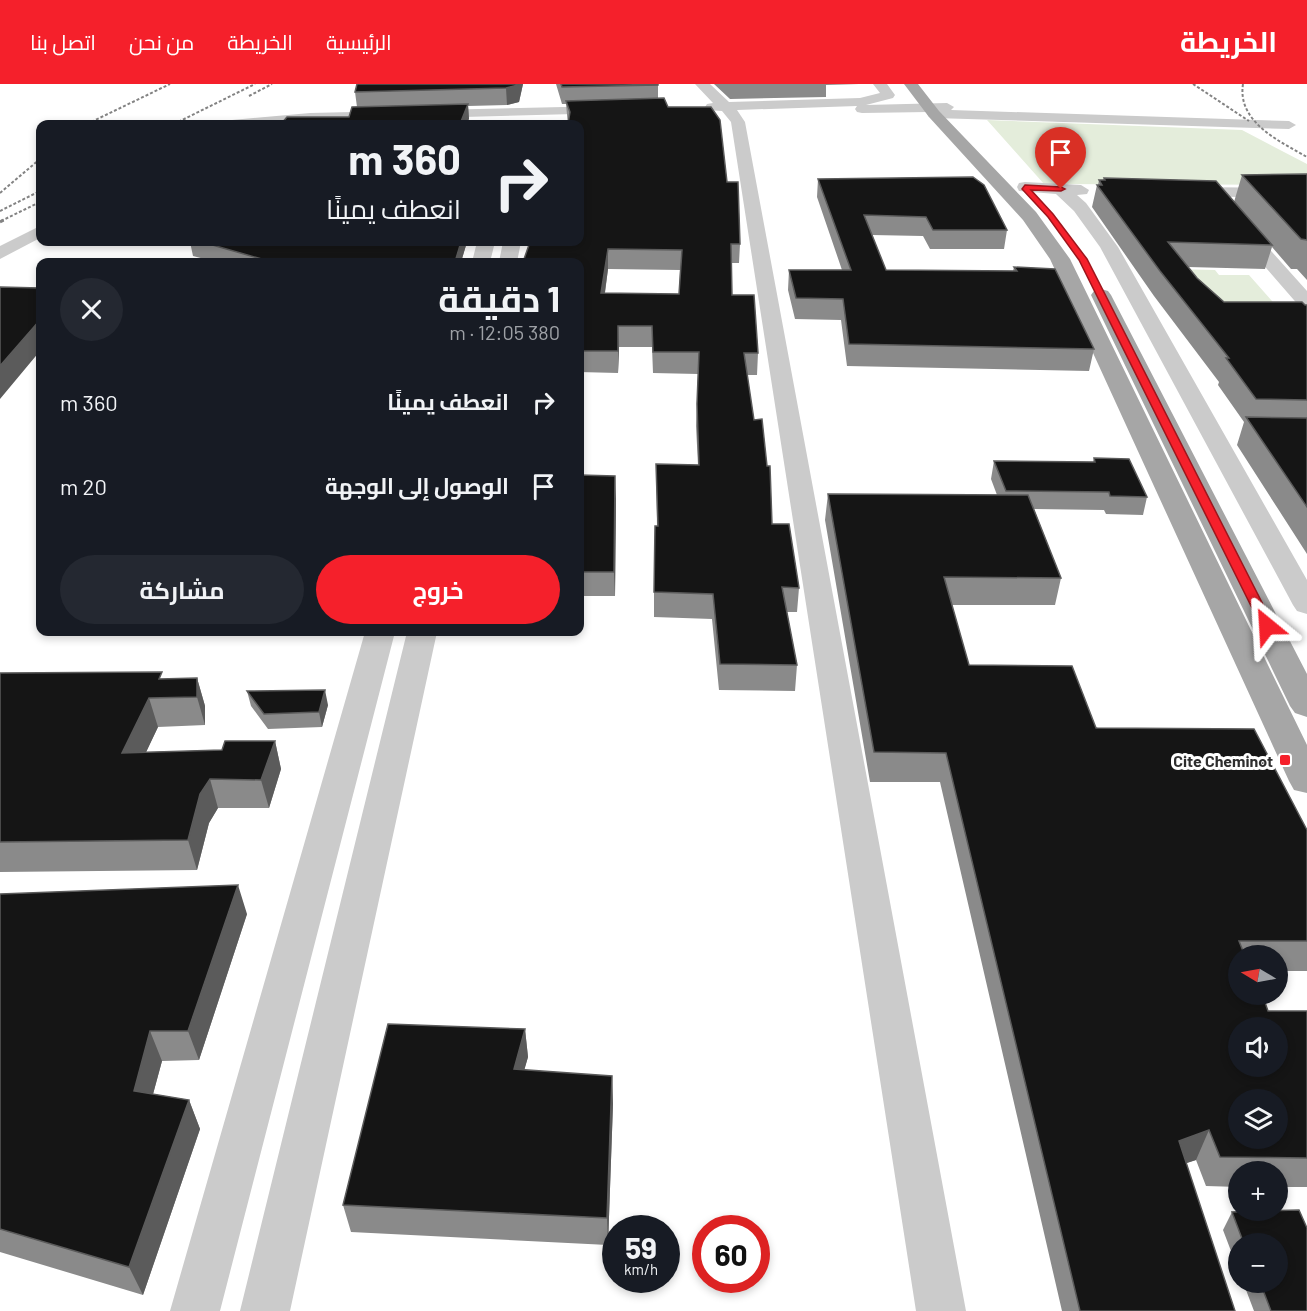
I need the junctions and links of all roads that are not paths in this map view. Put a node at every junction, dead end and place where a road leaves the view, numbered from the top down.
1 (687, 84) edge
2 (702, 84) edge
3 (884, 89) edge
4 (931, 100) edge
5 (860, 102) junction
6 (717, 110) junction
7 (623, 112) edge
8 (520, 118) edge
9 (541, 118) edge
10 (392, 120) edge
11 (442, 120) edge
12 (1289, 125) dead end
13 (1025, 188) junction
14 (1061, 189) junction
15 (1097, 191) dead end
16 (1166, 192) edge
17 (1212, 193) junction
18 (1307, 193) edge
19 (36, 220) edge
20 (36, 233) edge
21 (0, 240) edge
22 (0, 253) edge
23 (1307, 303) edge
24 (1307, 605) edge
25 (379, 636) edge
26 (421, 636) edge
27 (1307, 706) edge
28 (1307, 781) edge
29 (195, 1311) edge
30 (264, 1311) edge
31 (941, 1311) edge

1 - 6 street
2 - 6 street
3 - 4 main road
3 - 5 street
4 - 5 street
4 - 6 street
4 - 12 street
4 - 13 main road
4 - 28 main road
5 - 6 street
6 - 31 street
7 - 9 street
8 - 9 street
8 - 10 street
8 - 11 street
13 - 14 street
13 - 27 main road
14 - 15 street
14 - 24 street
16 - 17 street
17 - 18 street
17 - 23 street
19 - 21 street
20 - 22 street
25 - 29 street
26 - 30 street

